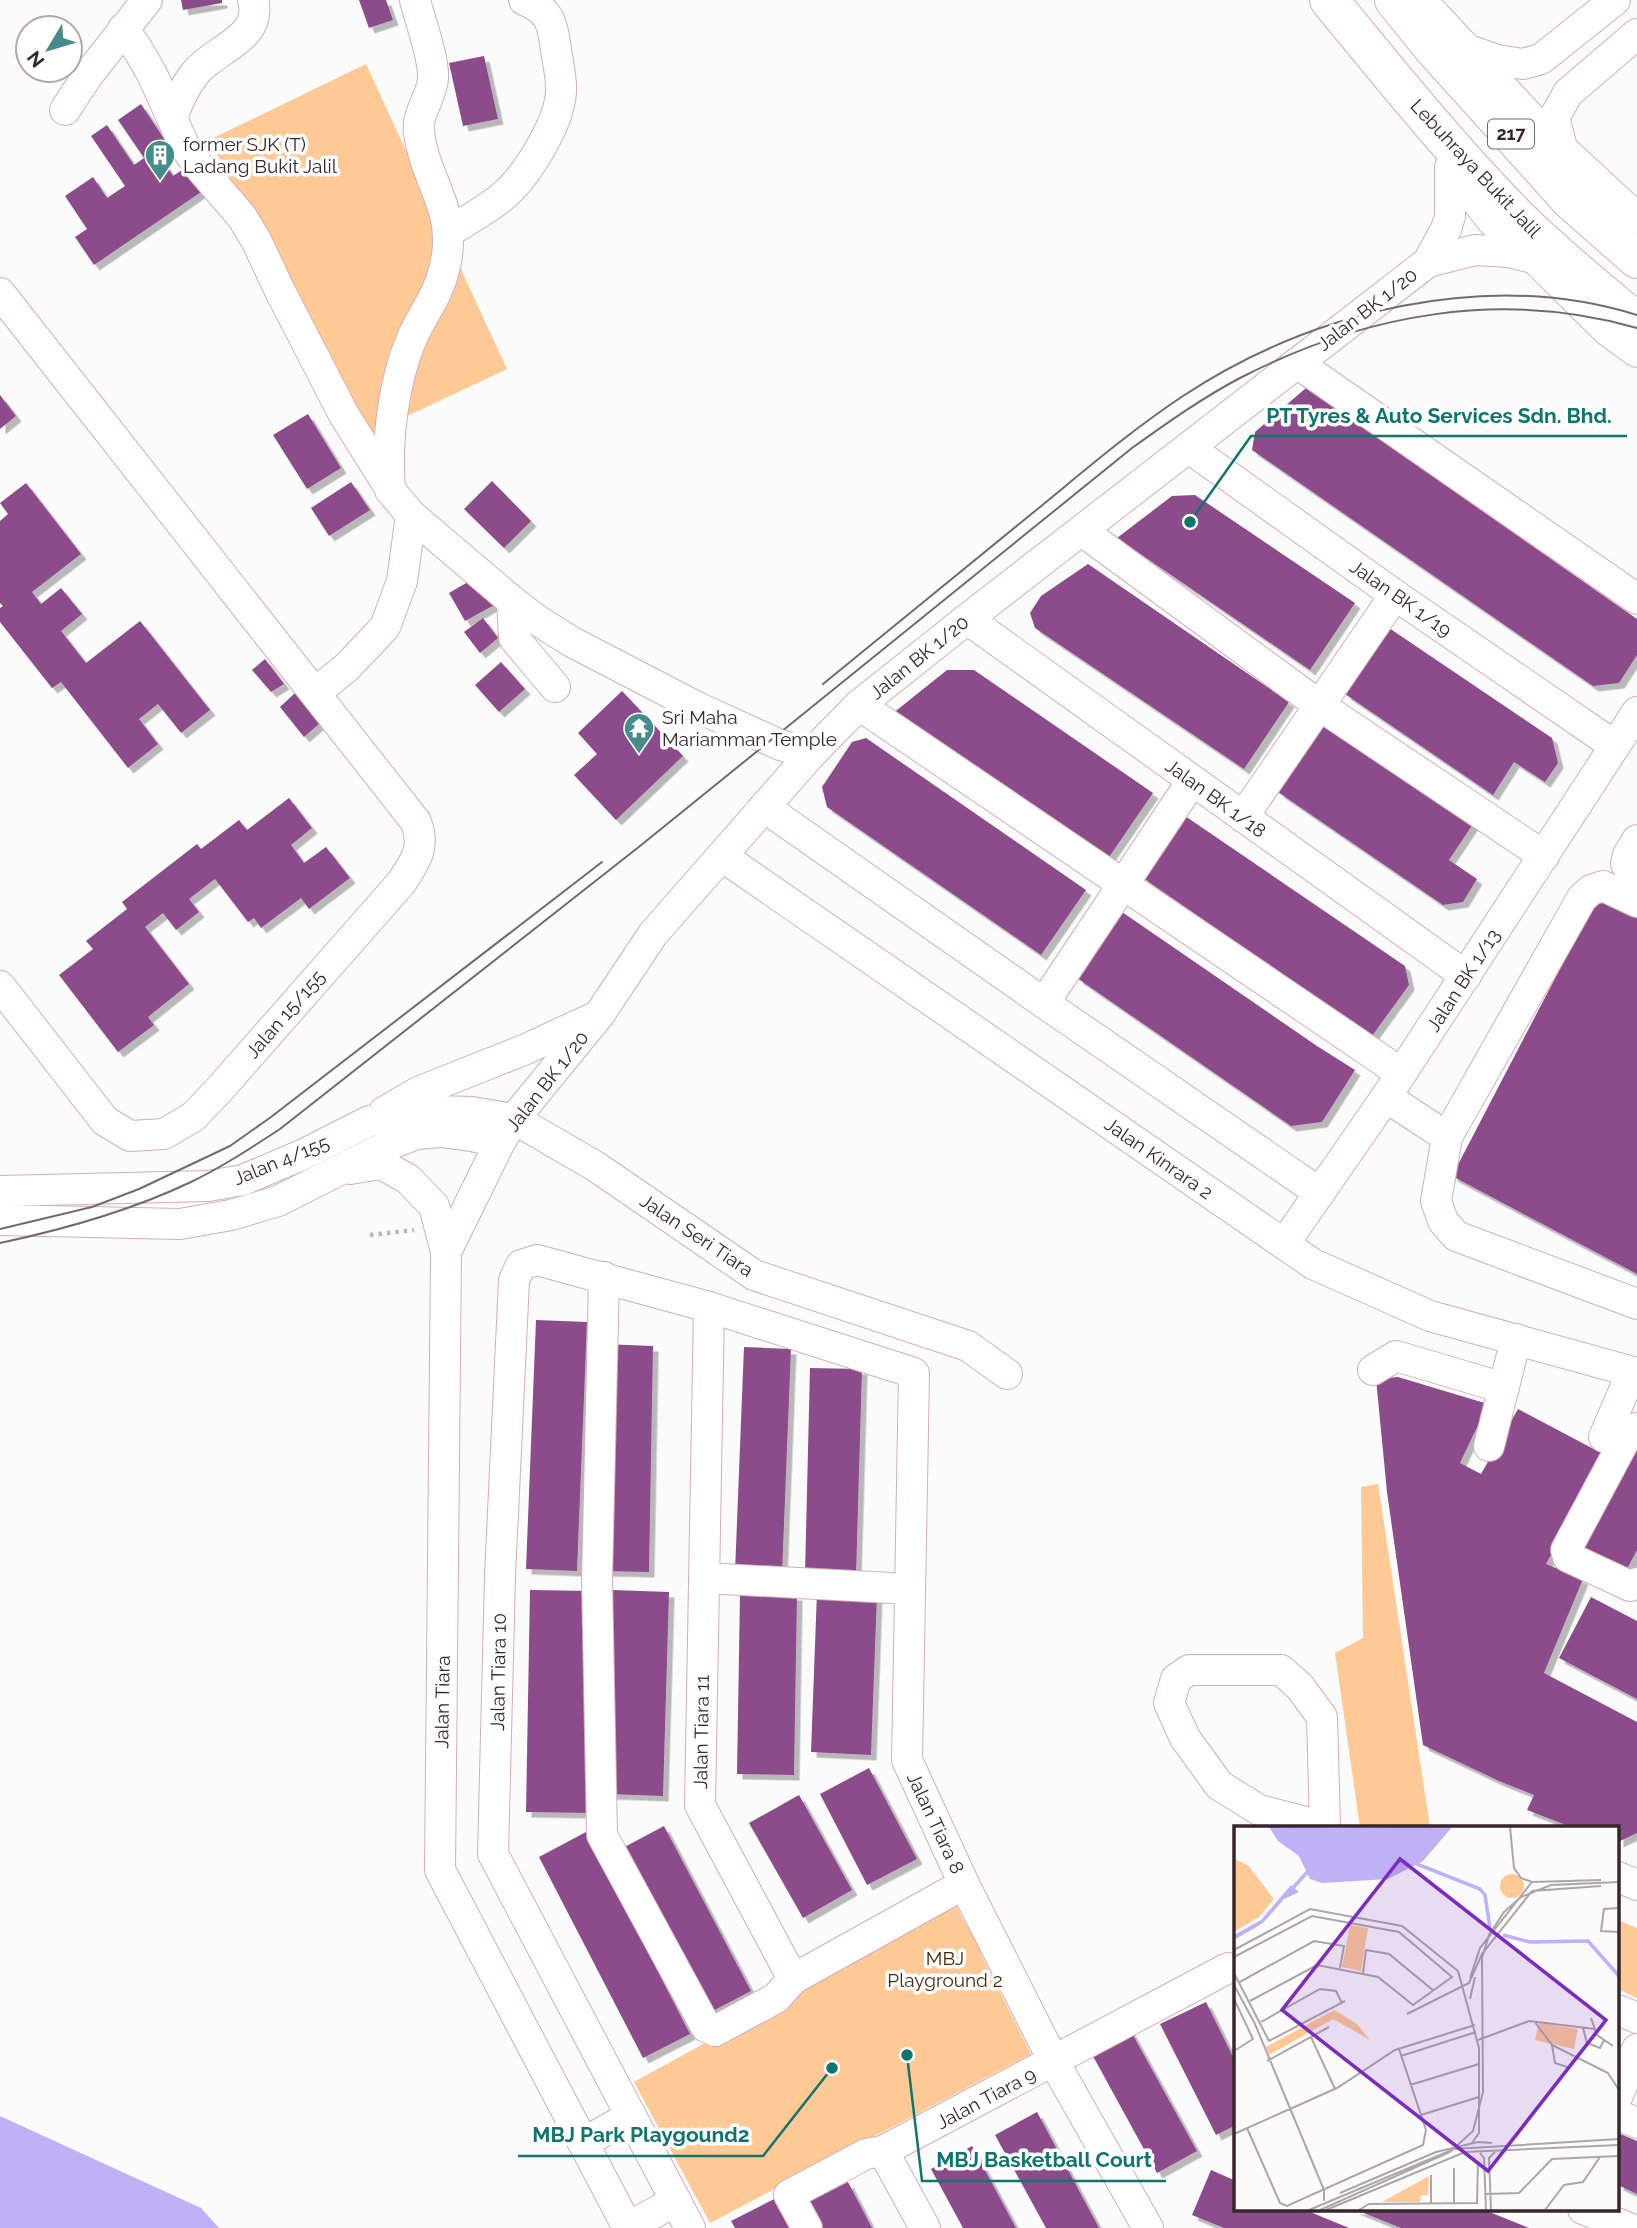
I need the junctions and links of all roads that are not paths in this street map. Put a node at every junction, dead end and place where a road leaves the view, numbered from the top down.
1 (147, 0) edge
2 (253, 0) edge
3 (415, 0) edge
4 (524, 0) edge
5 (1329, 0) edge
6 (1394, 0) edge
7 (1421, 0) edge
8 (1615, 0) edge
9 (122, 29) junction
10 (1637, 34) edge
11 (1468, 50) junction
12 (65, 110) dead end
13 (172, 118) junction
14 (1427, 119) junction
15 (1563, 151) junction
16 (1450, 167) junction
17 (1637, 218) edge
18 (449, 232) junction
19 (1535, 258) junction
20 (1637, 258) edge
21 (1428, 262) junction
22 (0, 293) edge
23 (1637, 322) edge
24 (1637, 352) edge
25 (1297, 363) junction
26 (1189, 448) junction
27 (390, 490) junction
28 (411, 515) junction
29 (1082, 531) junction
30 (1395, 595) junction
31 (1637, 599) edge
32 (512, 601) junction
33 (967, 619) junction
34 (555, 687) dead end
35 (315, 693) junction
36 (859, 705) junction
37 (1320, 705) junction
38 (1637, 712) edge
39 (1615, 746) junction
40 (810, 755) junction
41 (1192, 780) junction
42 (764, 807) junction
43 (1243, 817) junction
44 (1637, 840) edge
45 (723, 856) junction
46 (1544, 856) junction
47 (1637, 878) edge
48 (1122, 885) junction
49 (1637, 902) edge
50 (1466, 976) junction
51 (0, 986) edge
52 (1044, 1003) junction
53 (599, 1015) junction
54 (1394, 1085) junction
55 (369, 1121) junction
56 (507, 1131) junction
57 (1447, 1137) junction
58 (339, 1171) junction
59 (0, 1191) edge
60 (1320, 1192) junction
61 (0, 1220) edge
62 (443, 1239) junction
63 (1284, 1244) junction
64 (604, 1277) junction
65 (1637, 1304) edge
66 (709, 1307) junction
67 (1516, 1339) junction
68 (1373, 1370) dead end
69 (1634, 1372) edge
70 (914, 1373) joint
71 (1007, 1374) dead end
72 (1504, 1388) junction
73 (1637, 1428) edge
74 (1604, 1437) dead end
75 (1489, 1446) dead end
76 (704, 1578) junction
77 (1637, 1583) edge
78 (910, 1590) junction
79 (1601, 1590) dead end
80 (1637, 1608) edge
81 (1321, 1826) edge
82 (1325, 1826) edge
83 (1620, 1878) edge
84 (964, 1884) junction
85 (1637, 1885) edge
86 (1234, 1967) edge
87 (793, 1979) junction
88 (1620, 2011) edge
89 (1637, 2018) edge
90 (1637, 2049) edge
91 (1054, 2062) junction
92 (1620, 2090) edge
93 (631, 2116) junction
94 (1620, 2116) edge
95 (1637, 2123) edge
96 (583, 2143) junction
97 (883, 2151) junction
98 (676, 2201) junction
99 (1585, 2210) edge
100 (628, 2227) edge
101 (690, 2228) edge
102 (807, 2228) edge
103 (925, 2228) edge
104 (1148, 2228) edge
105 (1629, 2228) edge

1 - 9 street
2 - 13 street
3 - 18 street
4 - 18 street
5 - 14 highway, Lebuhraya Bukit Jalil / 217
6 - 20 highway, 217
7 - 11 street
8 - 11 street
9 - 12 street
9 - 13 street
10 - 15 street
11 - 15 street
13 - 27 street
14 - 16 street
14 - 23 highway, Lebuhraya Bukit Jalil / 217
15 - 17 street
16 - 19 street
16 - 21 street, Jalan BK 1/20
18 - 27 street
19 - 21 street, Jalan BK 1/20
19 - 24 street
21 - 25 street, Jalan BK 1/20
22 - 35 street, Jalan 15/155
25 - 26 street, Jalan BK 1/20
25 - 31 street
26 - 29 street, Jalan BK 1/20
26 - 30 street, Jalan BK 1/19
27 - 28 street
28 - 32 street
28 - 35 street
29 - 33 street, Jalan BK 1/20
29 - 37 street
30 - 37 street
30 - 39 street, Jalan BK 1/19
32 - 34 street
32 - 40 street
33 - 36 street, Jalan BK 1/20
33 - 41 street, Jalan BK 1/18
35 - 51 street, Jalan 15/155
36 - 40 street, Jalan BK 1/20
36 - 48 street
37 - 43 street
37 - 46 street
38 - 39 street, Jalan BK 1/13
39 - 46 street, Jalan BK 1/13
40 - 42 street, Jalan BK 1/20
41 - 43 street, Jalan BK 1/18
41 - 48 street
42 - 45 street, Jalan BK 1/20
42 - 52 street
43 - 50 street, Jalan BK 1/18
44 - 47 street
45 - 53 street, Jalan BK 1/20
45 - 63 street, Jalan Kinrara 2
46 - 50 street, Jalan BK 1/13
48 - 52 street
48 - 54 street
49 - 57 street
50 - 54 street, Jalan BK 1/13
52 - 60 street
53 - 55 street
53 - 56 street, Jalan BK 1/20
54 - 57 street
54 - 60 street, Jalan BK 1/13
55 - 56 street, Jalan 4/155
55 - 59 street, Jalan 4/155
56 - 58 street, Jalan 4/155
56 - 62 street, Jalan Tiara
56 - 71 street, Jalan Seri Tiara
57 - 65 street
58 - 61 street, Jalan 4/155
58 - 62 street
60 - 63 street, Jalan BK 1/13
62 - 96 street, Jalan Tiara
63 - 67 street, Jalan Kinrara 2
64 - 66 street, Jalan Tiara 10
64 - 87 street
64 - 93 street, Jalan Tiara 10
66 - 70 street, Jalan Tiara 10
66 - 76 street, Jalan Tiara 11
67 - 69 street, Jalan Kinrara 2
67 - 72 street
68 - 72 street
69 - 74 street
70 - 78 street, Jalan Tiara 8
72 - 75 street
73 - 77 street
76 - 78 street
76 - 87 street, Jalan Tiara 11
78 - 84 street, Jalan Tiara 8
79 - 80 street
81 - 82 street
83 - 85 street
84 - 87 street
84 - 91 street, Jalan Tiara 8
86 - 91 street, Jalan Tiara 9
88 - 89 street
90 - 92 street
91 - 97 street, Jalan Tiara 9
91 - 104 street, Jalan Tiara 8
93 - 96 street
93 - 98 street, Jalan Tiara 10
94 - 95 street
96 - 100 street, Jalan Tiara
97 - 102 street, Jalan Tiara 9
97 - 103 street
98 - 100 street
98 - 101 street, Jalan Tiara 10
99 - 105 street

